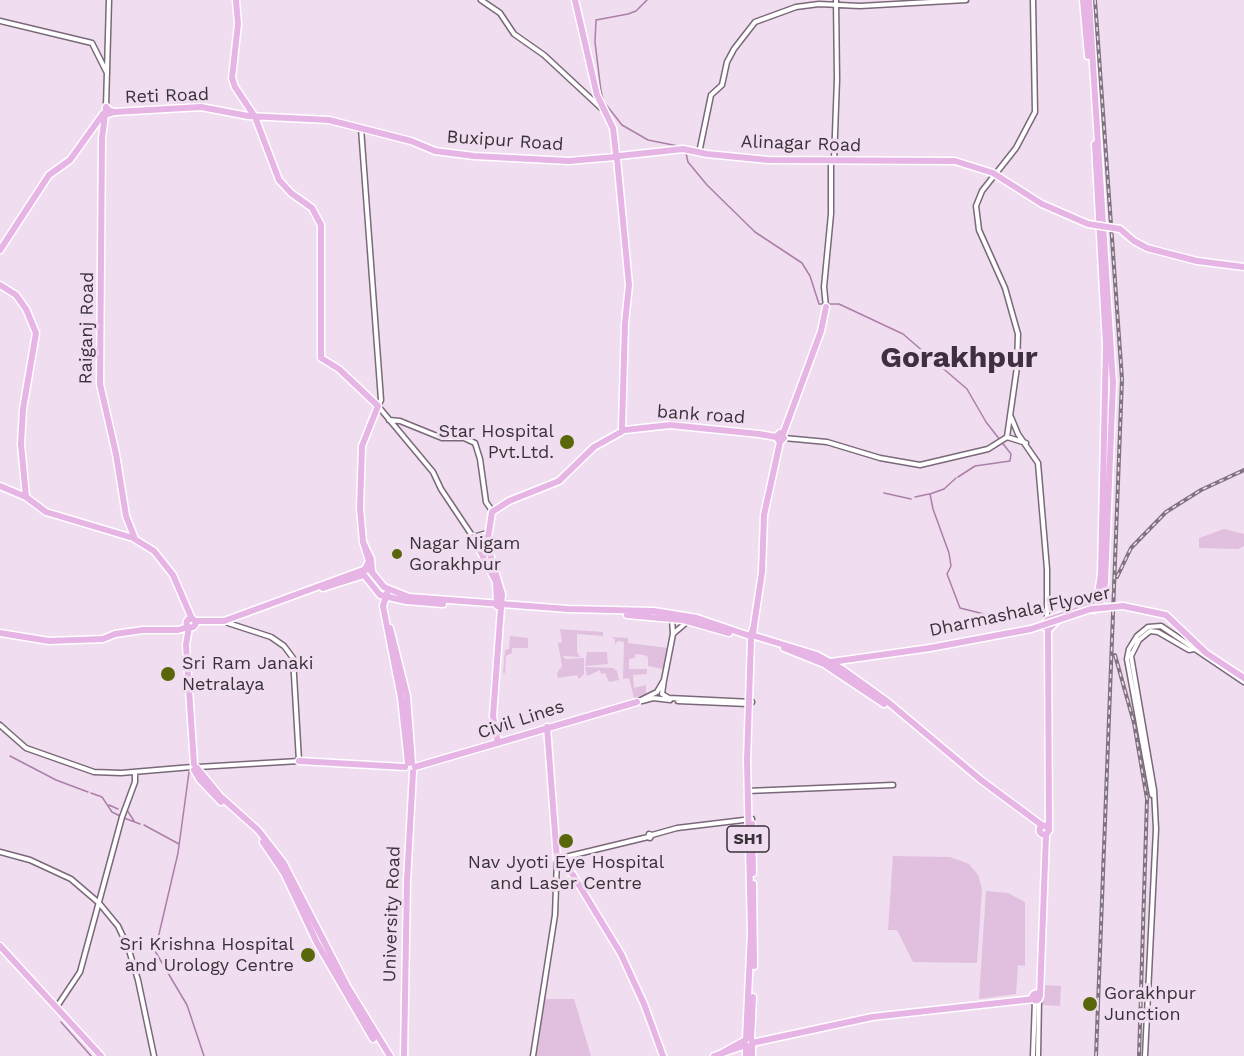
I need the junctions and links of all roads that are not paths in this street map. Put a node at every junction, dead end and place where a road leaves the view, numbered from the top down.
1 (109, 0) edge
2 (236, 0) edge
3 (481, 0) edge
4 (575, 0) edge
5 (966, 0) edge
6 (1033, 0) edge
7 (1083, 0) edge
8 (1089, 0) edge
9 (836, 2) edge
10 (846, 5) junction
11 (838, 14) junction
12 (0, 21) edge
13 (1090, 37) junction
14 (107, 73) junction
15 (604, 110) junction
16 (105, 112) junction
17 (255, 117) junction
18 (361, 127) junction
19 (699, 153) junction
20 (617, 156) junction
21 (832, 162) junction
22 (993, 173) junction
23 (0, 250) edge
24 (1244, 267) edge
25 (0, 285) edge
26 (826, 306) joint
27 (378, 406) junction
28 (1011, 416) junction
29 (388, 420) junction
30 (622, 430) junction
31 (781, 438) junction
32 (1004, 440) junction
33 (1026, 443) junction
34 (0, 486) edge
35 (26, 497) junction
36 (492, 510) junction
37 (488, 531) junction
38 (473, 537) junction
39 (135, 539) junction
40 (363, 542) junction
41 (364, 572) junction
42 (372, 572) junction
43 (299, 595) junction
44 (386, 595) junction
45 (499, 606) junction
46 (608, 612) junction
47 (672, 618) junction
48 (1047, 620) junction
49 (688, 621) junction
50 (228, 623) junction
51 (190, 624) junction
52 (0, 633) edge
53 (673, 634) junction
54 (752, 638) junction
55 (854, 661) junction
56 (827, 663) junction
57 (840, 671) junction
58 (1244, 678) edge
59 (1244, 682) edge
60 (660, 695) junction
61 (637, 702) joint
62 (751, 703) junction
63 (0, 725) edge
64 (547, 727) junction
65 (496, 743) junction
66 (299, 761) junction
67 (195, 767) junction
68 (410, 768) junction
69 (135, 773) junction
70 (893, 785) dead end
71 (749, 791) junction
72 (750, 819) junction
73 (1044, 830) junction
74 (0, 852) edge
75 (557, 859) junction
76 (99, 903) junction
77 (0, 946) edge
78 (0, 952) edge
79 (1036, 997) junction
80 (56, 1009) junction
81 (749, 1042) junction
82 (99, 1056) edge
83 (154, 1056) edge
84 (388, 1056) edge
85 (402, 1056) edge
86 (533, 1056) edge
87 (663, 1056) edge
88 (714, 1056) edge
89 (746, 1056) edge
90 (752, 1056) edge
91 (1033, 1056) edge
92 (1038, 1056) edge
93 (1145, 1056) edge

1 - 14 street
2 - 17 main road
3 - 15 street
4 - 15 main road
5 - 10 street
6 - 22 street
7 - 13 main road
8 - 13 main road
9 - 10 street
9 - 11 street
9 - 19 street
10 - 11 street
11 - 21 street
12 - 14 street
13 - 48 main road
13 - 73 main road
14 - 16 street
15 - 20 main road
16 - 17 main road, Reti Road
16 - 23 main road
16 - 39 main road, Raiganj Road
17 - 18 main road, Reti Road
17 - 27 main road
18 - 20 main road, Buxipur Road
18 - 27 street
19 - 20 main road, Buxipur Road
19 - 21 main road, Alinagar Road
20 - 30 main road
21 - 22 main road, Alinagar Road
21 - 26 street
22 - 24 main road, Alinagar Road, bridge
22 - 28 street
25 - 35 main road
26 - 31 main road
27 - 29 street
27 - 40 main road
28 - 32 street
28 - 33 street
29 - 36 street
29 - 38 street
30 - 31 main road, bank road
30 - 36 main road
31 - 32 street
31 - 54 main road
32 - 33 street
33 - 48 street
34 - 35 main road
35 - 39 main road
36 - 37 main road
37 - 38 street
37 - 45 main road
38 - 45 main road
39 - 51 main road
40 - 41 main road
40 - 42 main road
41 - 42 main road
41 - 43 main road
41 - 44 main road
42 - 44 main road
43 - 50 main road
43 - 51 main road
44 - 45 main road
44 - 68 main road, University Road
45 - 46 main road
45 - 65 main road
46 - 47 main road
46 - 54 main road
47 - 49 main road
47 - 53 street
48 - 73 main road
49 - 53 street
49 - 54 main road
50 - 51 main road
50 - 66 street
51 - 52 main road
51 - 67 main road
53 - 60 street
54 - 56 main road
54 - 62 main road, SH1
55 - 56 main road, Dharmashala Flyover
55 - 57 main road
55 - 58 main road, Dharmashala Flyover, bridge
56 - 57 main road
57 - 73 main road
59 - 93 street
60 - 61 street
60 - 62 street
61 - 64 main road, Civil Lines
62 - 71 main road, SH1
63 - 69 street
64 - 65 main road, Civil Lines
64 - 75 main road
65 - 68 main road, Civil Lines
66 - 67 street
66 - 68 main road, Civil Lines
67 - 69 street
67 - 84 main road
68 - 85 main road, University Road
69 - 76 street
70 - 71 street
71 - 72 main road, SH1
72 - 75 street
72 - 81 main road, SH1
73 - 79 main road
74 - 76 street
75 - 86 street
75 - 87 main road
76 - 80 street
76 - 83 street
77 - 80 main road
78 - 80 main road
79 - 81 main road
79 - 91 street
79 - 92 street
80 - 82 main road
81 - 88 main road
81 - 89 main road, SH1
81 - 90 main road, SH1

